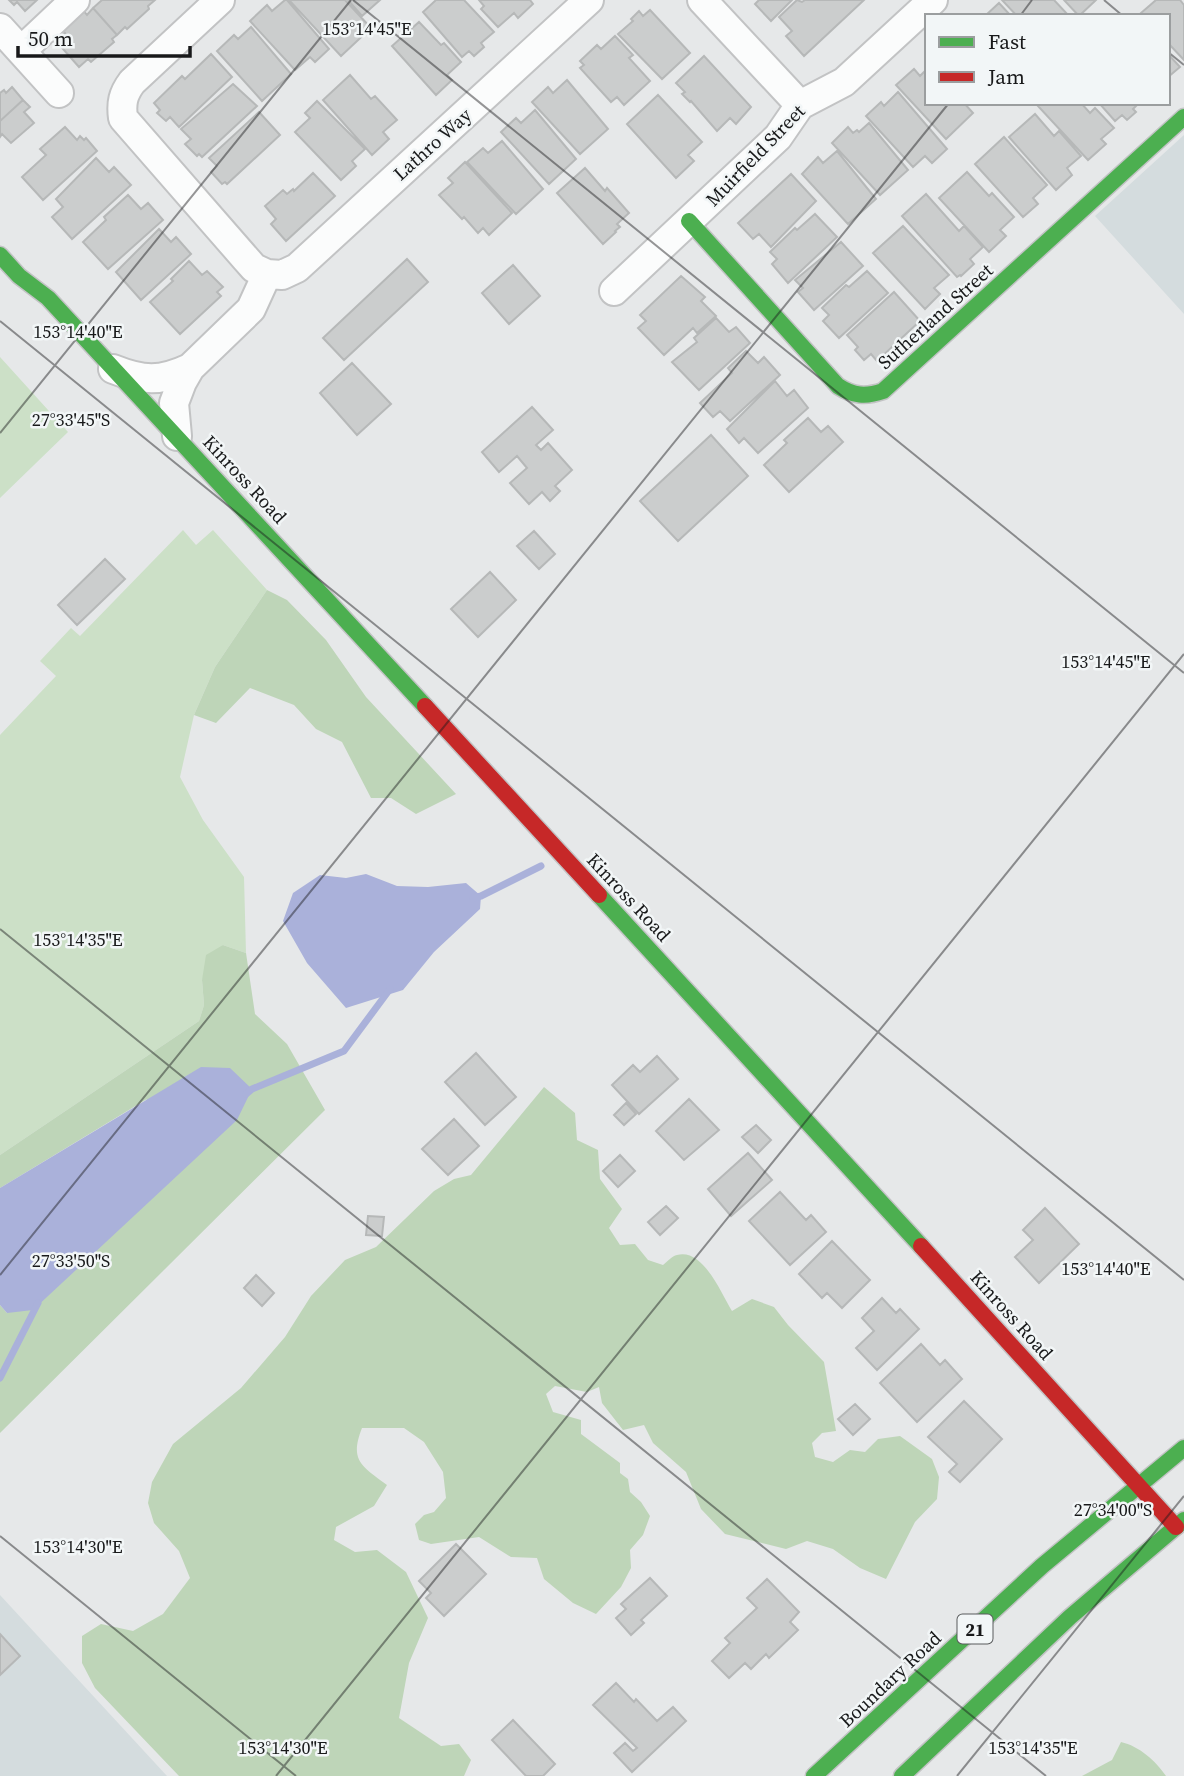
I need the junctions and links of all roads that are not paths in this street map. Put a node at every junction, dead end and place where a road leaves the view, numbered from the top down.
1 (75, 0) edge
2 (220, 0) edge
3 (589, 0) edge
4 (702, 0) edge
5 (933, 0) edge
6 (0, 28) edge
7 (21, 51) junction
8 (59, 93) dead end
9 (800, 105) junction
10 (1184, 117) edge
11 (689, 221) junction
12 (0, 255) edge
13 (25, 259) dead end
14 (267, 274) junction
15 (614, 291) dead end
16 (48, 298) junction
17 (190, 368) junction
18 (112, 369) junction
19 (177, 436) junction
20 (1184, 1448) edge
21 (1137, 1484) junction
22 (1180, 1524) edge
23 (814, 1776) edge
24 (902, 1776) edge

1 - 7 street
2 - 14 street
3 - 14 street, Lathro Way
4 - 9 street
5 - 9 street, Muirfield Street
6 - 7 street
7 - 8 street
9 - 11 street, Muirfield Street
10 - 11 main road, Sutherland Street
11 - 15 street, Muirfield Street
12 - 16 main road, Kinross Road
13 - 16 main road, Kinross Road
14 - 17 street
16 - 18 main road, Kinross Road
17 - 18 street
17 - 19 street
18 - 19 main road, Kinross Road
19 - 21 main road, Kinross Road
20 - 21 main road, Boundary Road / 21
21 - 22 main road, Kinross Road
21 - 23 main road, Boundary Road / 21
22 - 24 main road

